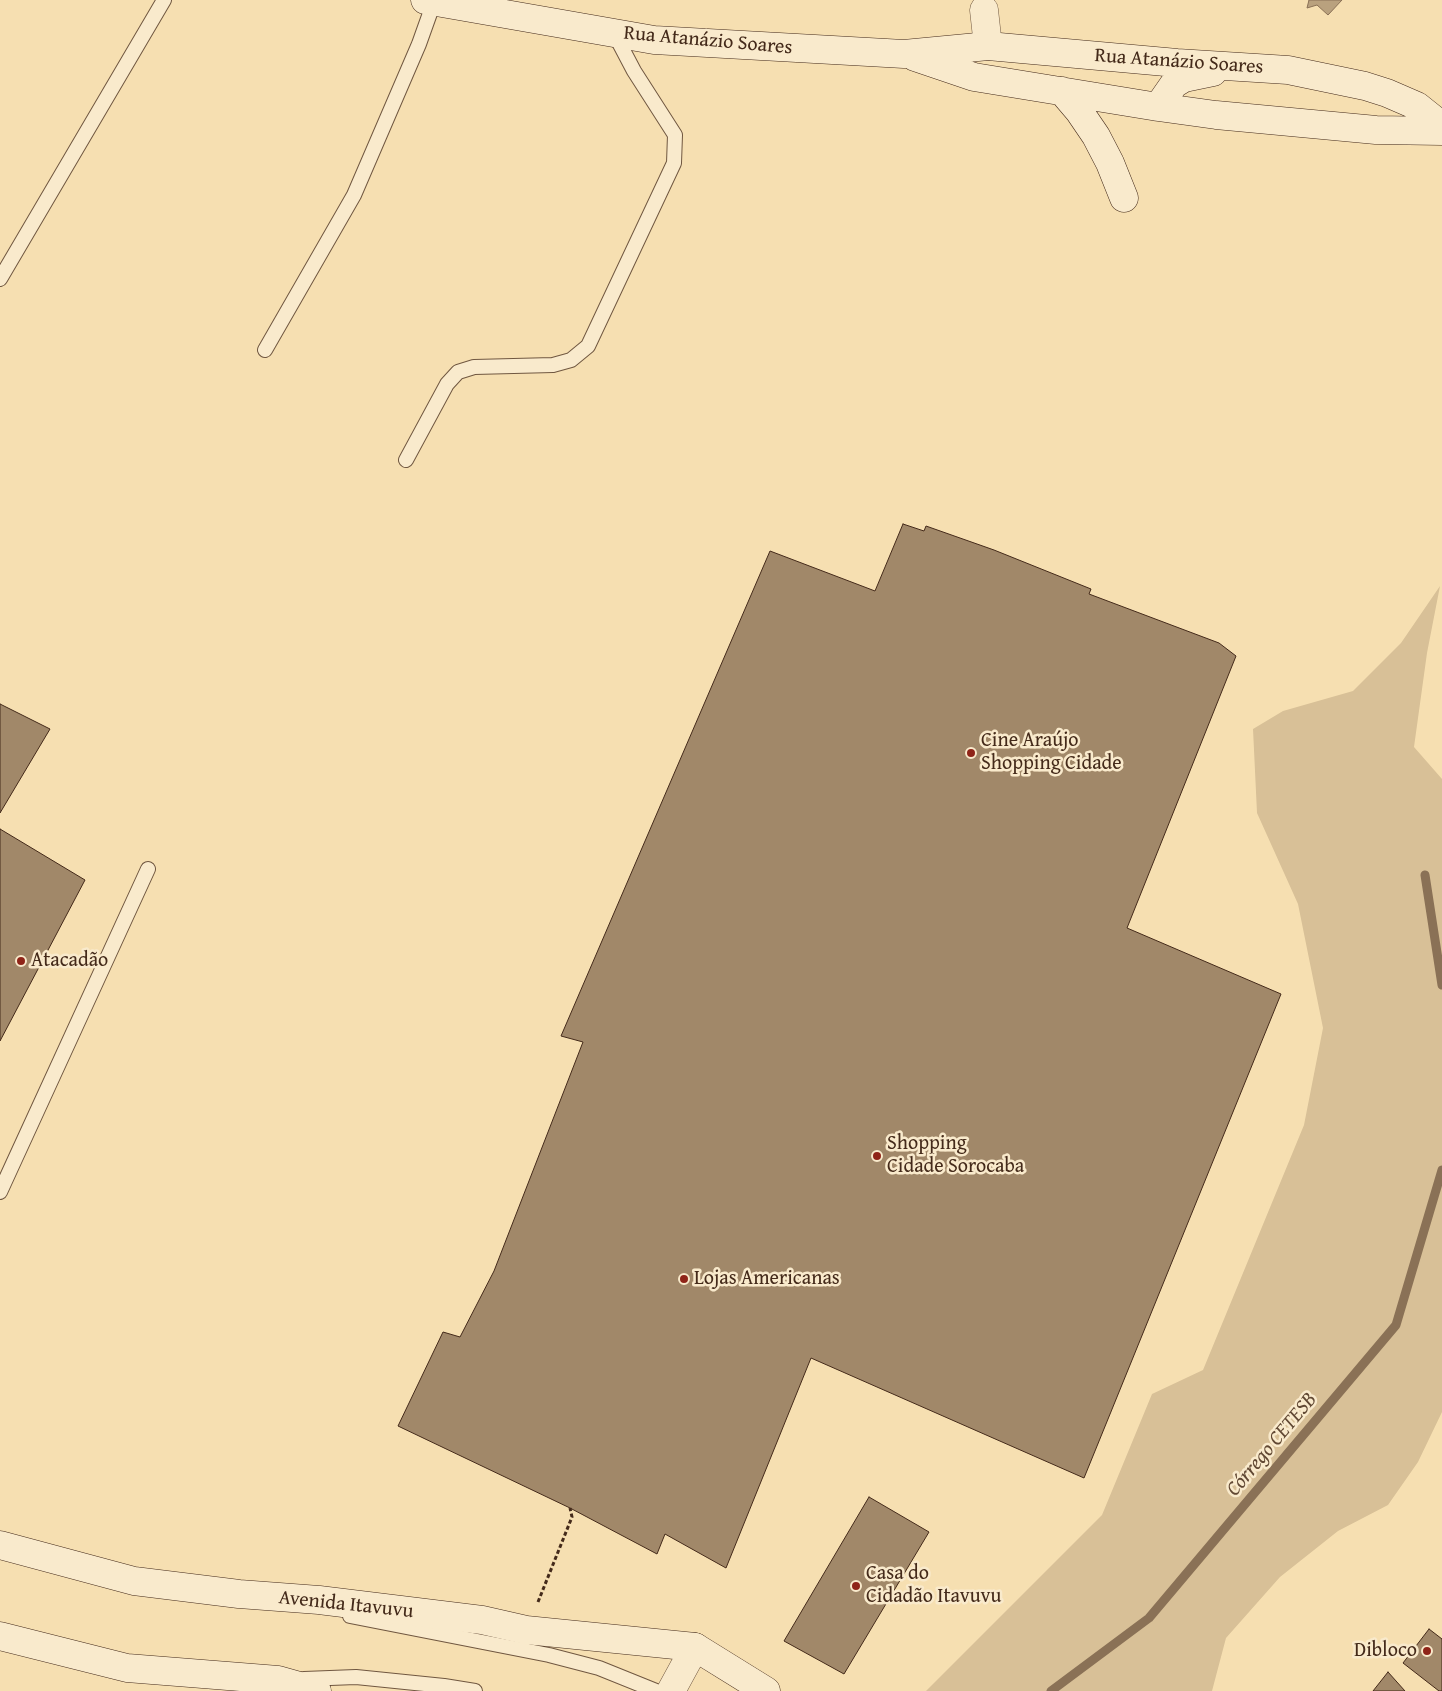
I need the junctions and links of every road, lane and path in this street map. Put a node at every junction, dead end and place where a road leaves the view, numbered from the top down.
1 (164, 0) edge
2 (431, 1) edge
3 (984, 10) dead end
4 (614, 33) junction
5 (988, 46) junction
6 (904, 54) junction
7 (1236, 67) junction
8 (1062, 91) junction
9 (1158, 107) junction
10 (1442, 126) edge
11 (1442, 131) edge
12 (1124, 198) dead end
13 (0, 280) edge
14 (265, 350) dead end
15 (406, 460) dead end
16 (148, 869) dead end
17 (0, 1192) edge
18 (570, 1508) dead end
19 (0, 1545) edge
20 (239, 1594) junction
21 (526, 1630) junction
22 (0, 1636) edge
23 (695, 1647) junction
24 (278, 1680) junction
25 (317, 1691) edge
26 (475, 1691) edge
27 (656, 1691) edge
28 (671, 1691) edge
29 (766, 1691) edge

1 - 13 lane
2 - 4 street, Rua Atanázio Soares
2 - 14 lane
3 - 5 street
4 - 6 street, Rua Atanázio Soares
4 - 15 lane
5 - 6 street, Rua Atanázio Soares
5 - 7 street, Rua Atanázio Soares
6 - 8 street, Rua Atanázio Soares
7 - 9 street
7 - 10 street, Rua Atanázio Soares
8 - 9 street, Rua Atanázio Soares
8 - 12 street
9 - 11 street, Rua Atanázio Soares
16 - 17 lane
18 - 21 path
19 - 20 street, Avenida Itavuvu
20 - 21 street, Avenida Itavuvu
20 - 27 lane
21 - 23 street, Avenida Itavuvu
22 - 24 street
23 - 28 street
23 - 29 street, Avenida Itavuvu
24 - 25 street
24 - 26 lane

